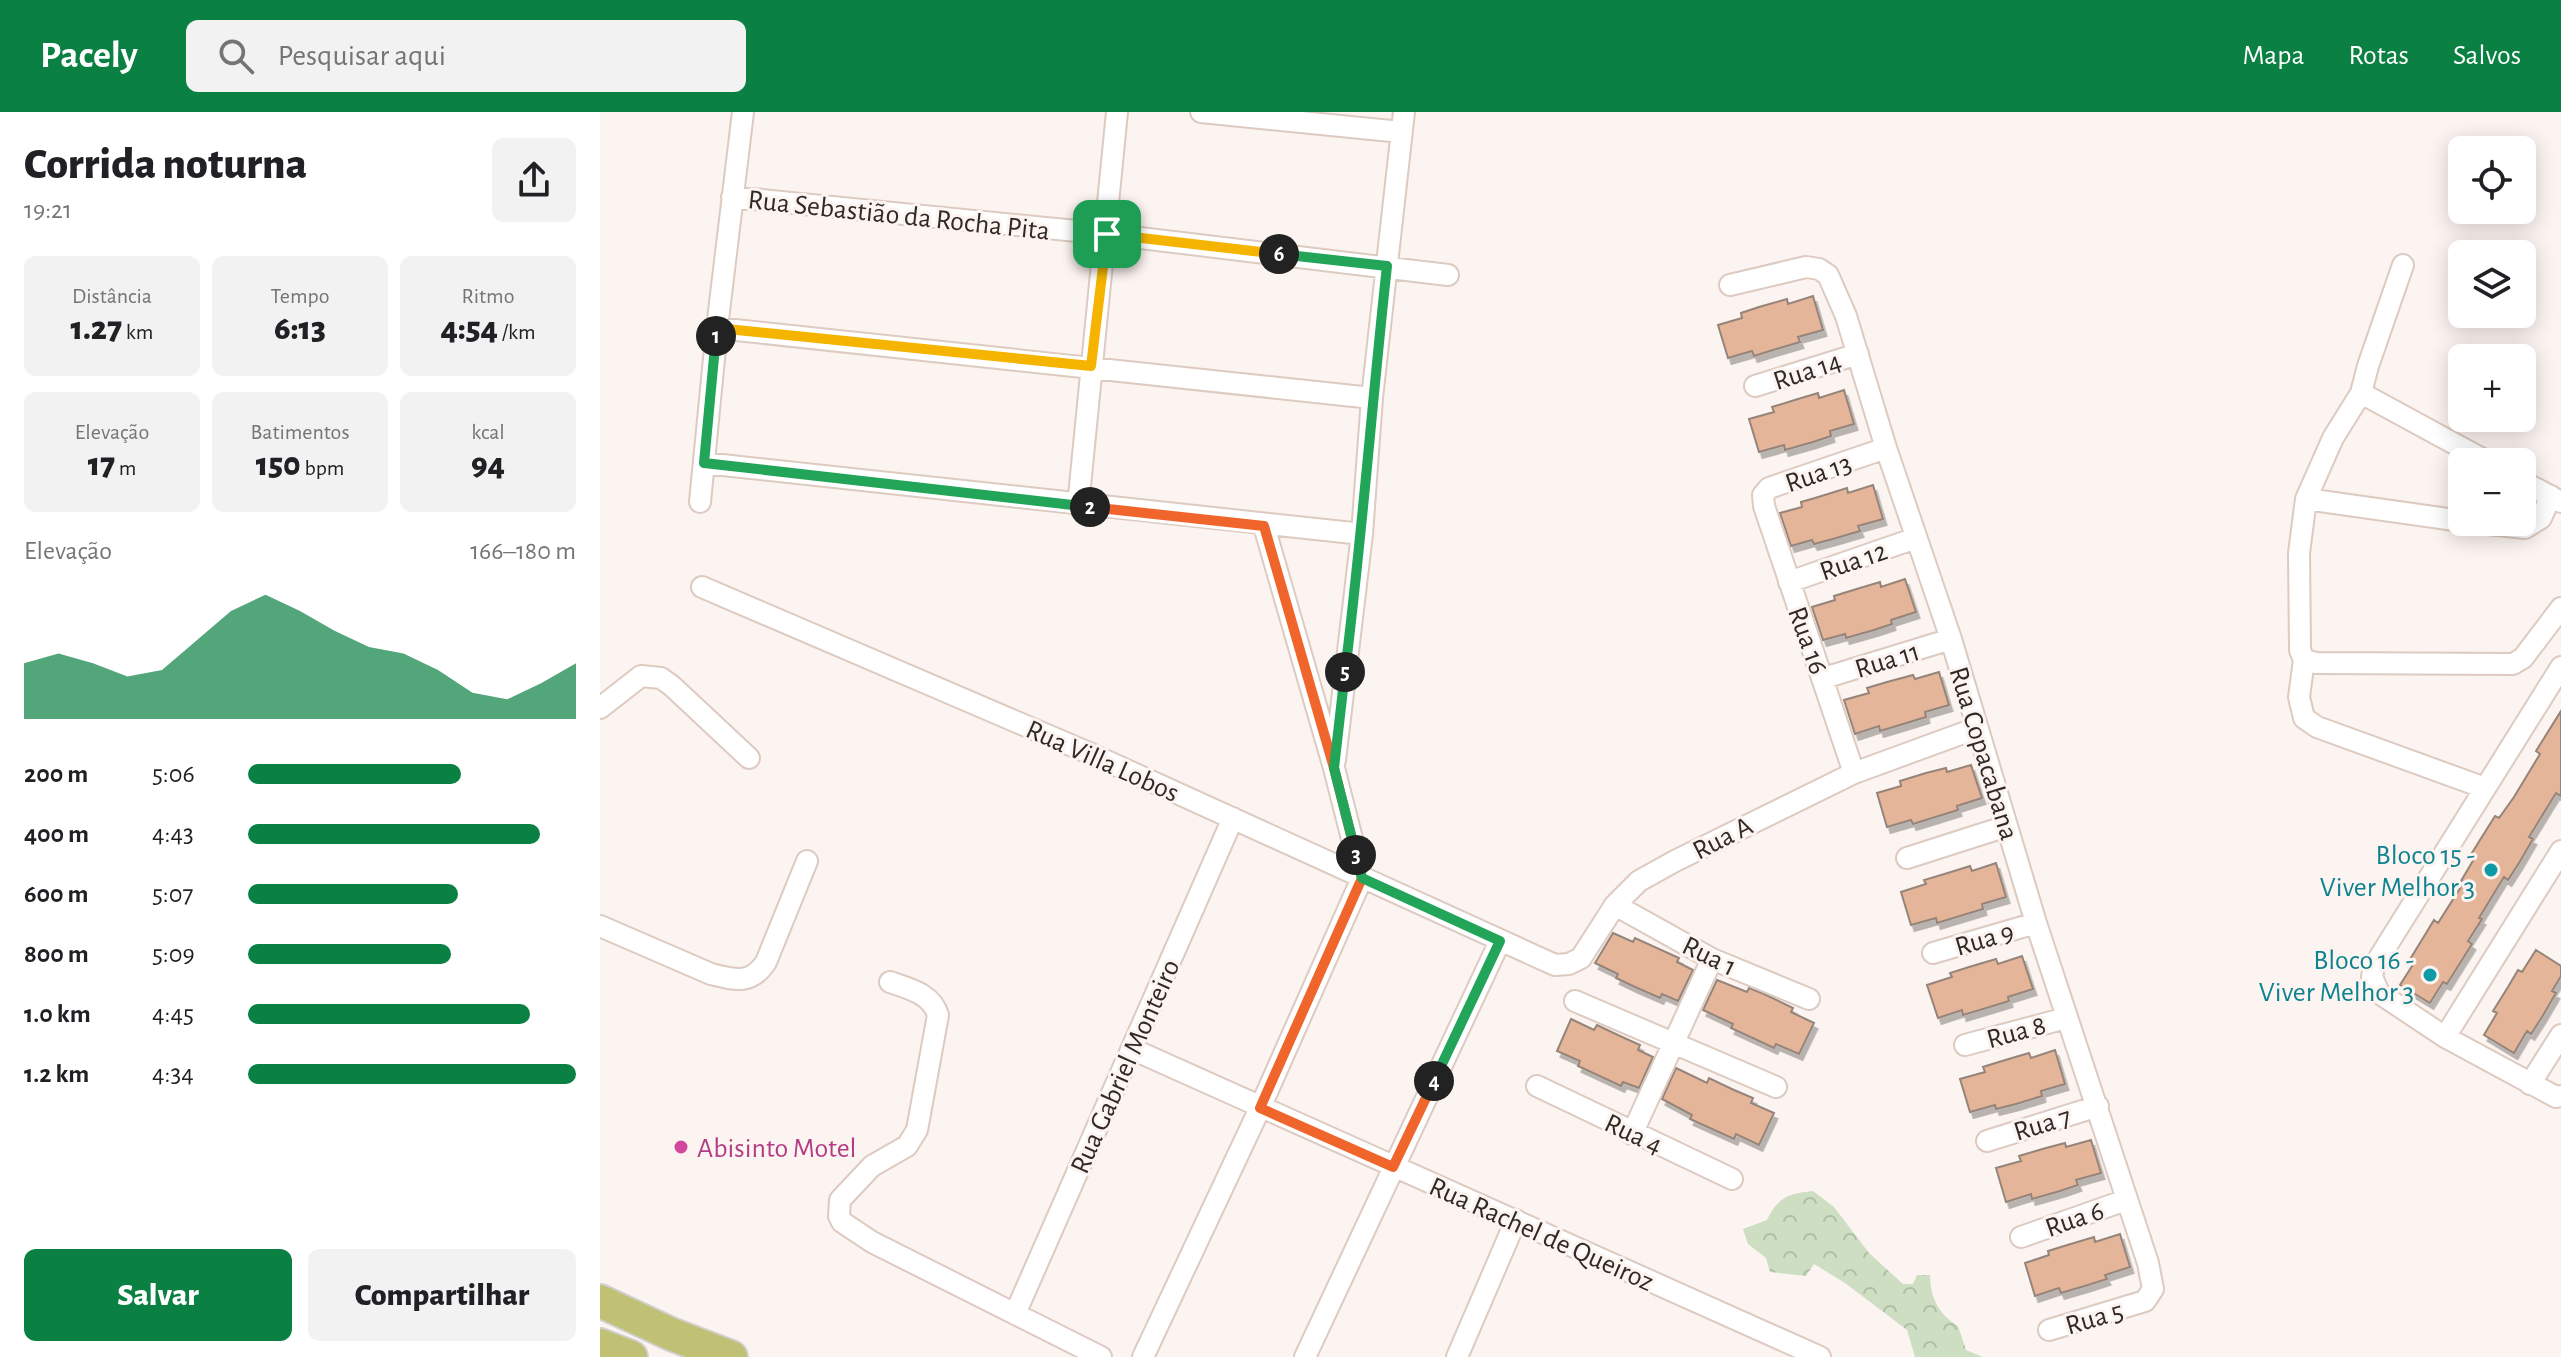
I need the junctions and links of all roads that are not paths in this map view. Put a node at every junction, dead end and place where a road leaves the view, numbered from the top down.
1 (743, 112) edge
2 (1117, 112) edge
3 (1201, 112) edge
4 (1402, 122) edge
5 (732, 197) junction
6 (1107, 234) junction
7 (2403, 265) dead end
8 (1387, 266) junction
9 (1448, 275) dead end
10 (1730, 285) dead end
11 (717, 328) junction
12 (1858, 354) junction
13 (1091, 366) junction
14 (1755, 386) dead end
15 (2361, 393) junction
16 (1372, 398) junction
17 (1886, 448) junction
18 (2462, 448) edge
19 (704, 463) junction
20 (2536, 488) edge
21 (2306, 499) junction
22 (2556, 499) edge
23 (700, 502) dead end
24 (1078, 506) junction
25 (1764, 506) joint
26 (2448, 519) edge
27 (2536, 521) edge
28 (1264, 526) junction
29 (1362, 534) junction
30 (1916, 538) junction
31 (1789, 582) junction
32 (702, 587) dead end
33 (2561, 608) edge
34 (1951, 639) junction
35 (2304, 660) junction
36 (2561, 667) edge
37 (1824, 678) junction
38 (600, 708) edge
39 (1977, 728) junction
40 (749, 758) dead end
41 (1334, 768) junction
42 (1854, 773) junction
43 (2485, 788) junction
44 (1233, 818) junction
45 (2007, 826) junction
46 (2561, 851) edge
47 (1907, 858) dead end
48 (807, 861) dead end
49 (1362, 878) junction
50 (1615, 905) junction
51 (2036, 923) junction
52 (600, 926) edge
53 (1500, 941) junction
54 (1933, 953) dead end
55 (1712, 959) junction
56 (890, 982) dead end
57 (1809, 999) dead end
58 (1575, 1001) dead end
59 (2066, 1018) junction
60 (2561, 1035) edge
61 (2445, 1037) junction
62 (1674, 1043) junction
63 (1965, 1045) dead end
64 (1132, 1049) junction
65 (2530, 1084) junction
66 (1537, 1086) dead end
67 (1776, 1087) dead end
68 (2561, 1096) edge
69 (2098, 1106) junction
70 (1260, 1108) junction
71 (1632, 1134) junction
72 (1987, 1141) dead end
73 (1393, 1167) junction
74 (1732, 1179) dead end
75 (2126, 1200) junction
76 (1516, 1220) junction
77 (2021, 1237) dead end
78 (2148, 1263) joint
79 (600, 1301) edge
80 (1015, 1314) junction
81 (2049, 1330) dead end
82 (600, 1345) edge
83 (631, 1357) edge
84 (731, 1357) edge
85 (1101, 1357) edge
86 (1143, 1357) edge
87 (1305, 1357) edge
88 (1457, 1357) edge
89 (1820, 1357) edge

1 - 5 street
2 - 6 street
3 - 4 street
4 - 8 street
5 - 6 street, Rua Sebastião da Rocha Pita
5 - 11 street
6 - 8 street, Rua Sebastião da Rocha Pita
6 - 13 street
7 - 15 street
8 - 9 street, Rua Sebastião da Rocha Pita
8 - 16 street
10 - 12 street, Rua Copacabana
11 - 13 street
11 - 19 street
12 - 14 street, Rua 14
12 - 17 street, Rua Copacabana
13 - 16 street
13 - 24 street
15 - 18 street
15 - 21 street
16 - 29 street
17 - 25 street, Rua 13
17 - 30 street, Rua Copacabana
19 - 23 street
19 - 24 street
20 - 22 street
21 - 26 street
21 - 35 street
22 - 27 street
24 - 28 street
25 - 31 street, Rua 16
28 - 29 street
28 - 41 street
29 - 41 street
30 - 31 street, Rua 12
30 - 34 street, Rua Copacabana
31 - 37 street, Rua 16
32 - 44 street, Rua Villa Lobos
33 - 35 street
34 - 37 street, Rua 11
34 - 39 street, Rua Copacabana
35 - 43 street
36 - 43 street
37 - 42 street, Rua 16
38 - 40 street
39 - 42 street, Rua A
39 - 45 street, Rua Copacabana
41 - 49 street
42 - 50 street, Rua A
43 - 61 street
44 - 49 street, Rua Villa Lobos
44 - 64 street, Rua Gabriel Monteiro
45 - 47 street
45 - 51 street, Rua Copacabana
46 - 61 street
48 - 52 street
49 - 53 street, Rua Villa Lobos
49 - 70 street
50 - 53 street, Rua A
50 - 55 street, Rua 1
51 - 54 street, Rua 9
51 - 59 street, Rua Copacabana
53 - 73 street
55 - 57 street, Rua 1
55 - 62 street
56 - 80 street
58 - 62 street
59 - 63 street, Rua 8
59 - 69 street, Rua Copacabana
60 - 65 street
61 - 65 street
62 - 67 street
62 - 71 street
64 - 70 street, Rua Rachel de Queiroz
64 - 80 street, Rua Gabriel Monteiro
65 - 68 street
66 - 71 street, Rua 4
69 - 72 street, Rua 7
69 - 75 street, Rua Copacabana
70 - 73 street, Rua Rachel de Queiroz
70 - 86 street
71 - 74 street, Rua 4
73 - 76 street, Rua Rachel de Queiroz
73 - 87 street
75 - 77 street, Rua 6
75 - 78 street, Rua Copacabana
76 - 88 street
76 - 89 street, Rua Rachel de Queiroz
78 - 81 street, Rua 5
79 - 84 main road
80 - 85 street
82 - 83 main road

